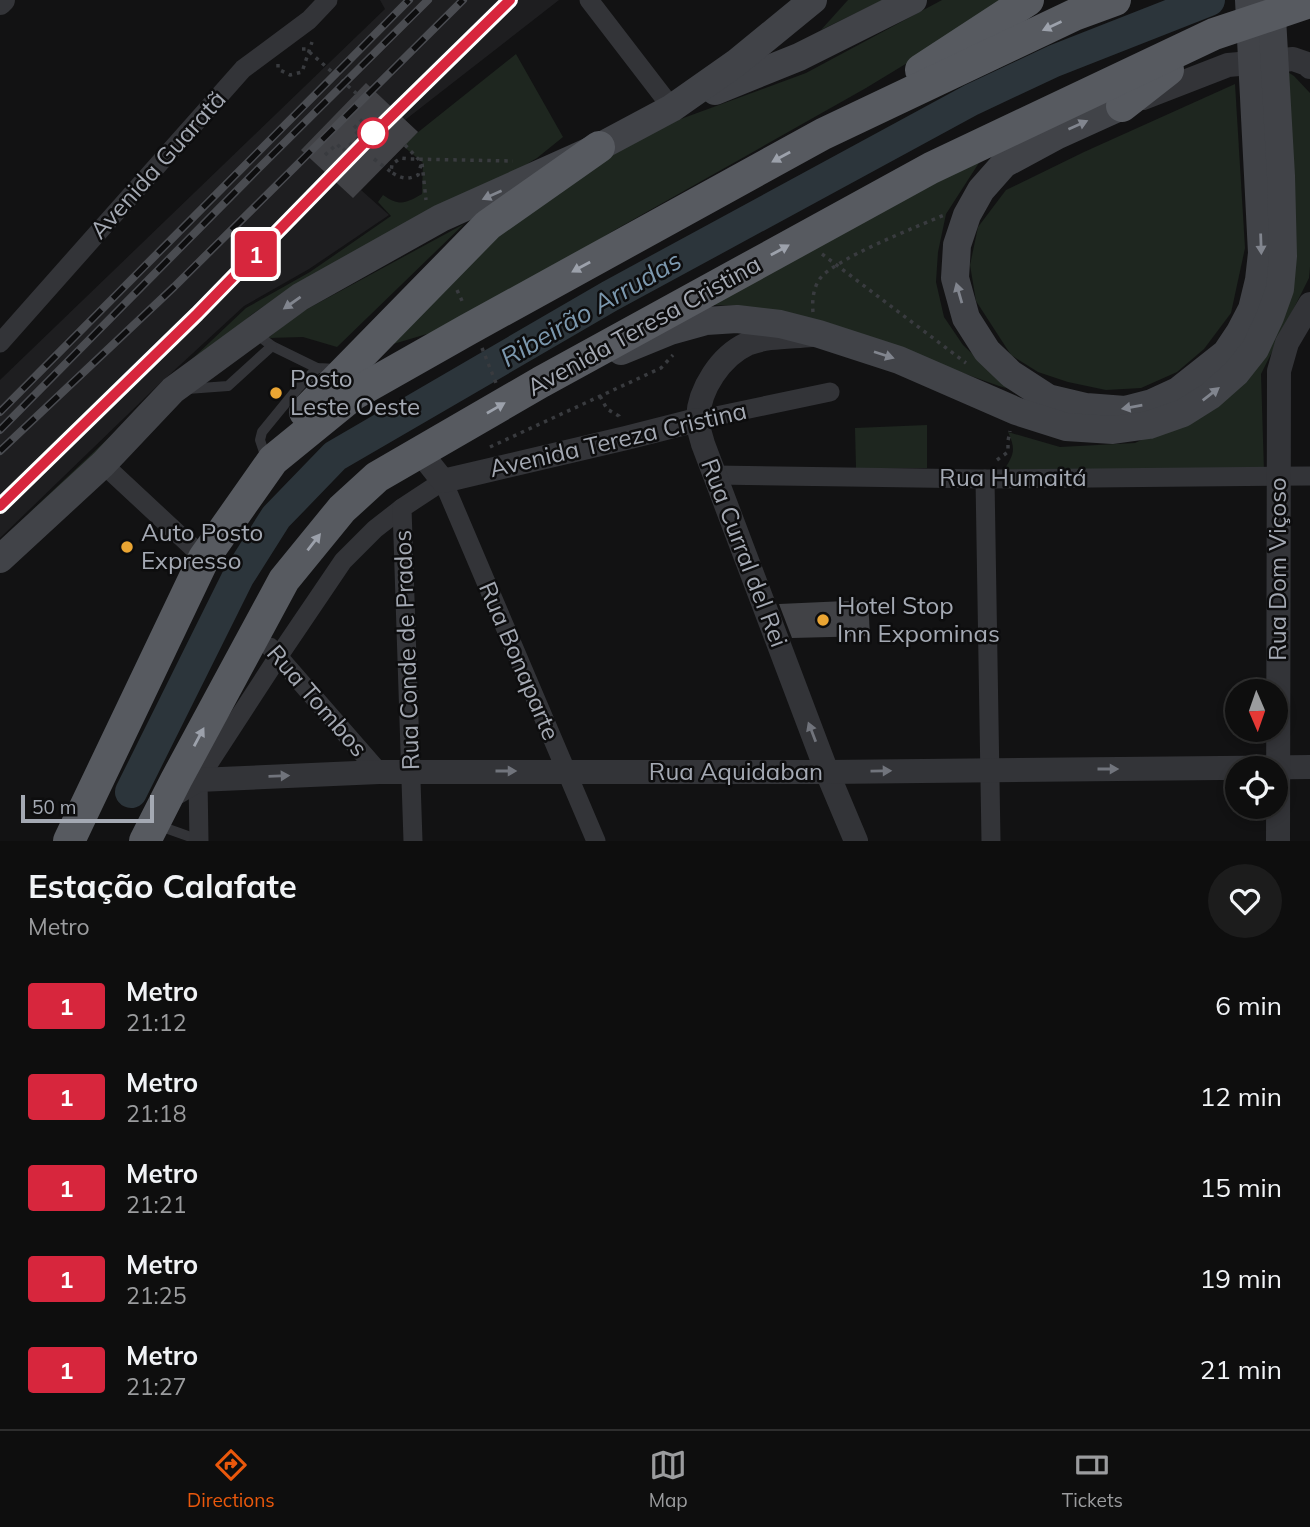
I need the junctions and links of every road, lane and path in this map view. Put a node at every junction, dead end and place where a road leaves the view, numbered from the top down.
1 (328, 0) edge
2 (589, 0) edge
3 (813, 0) edge
4 (912, 0) edge
5 (1028, 0) edge
6 (1115, 0) edge
7 (1249, 0) edge
8 (1271, 0) edge
9 (1310, 2) edge
10 (1214, 34) junction
11 (298, 48) dead end
12 (279, 55) dead end
13 (304, 65) dead end
14 (1310, 67) edge
15 (357, 94) dead end
16 (1122, 106) junction
17 (672, 108) junction
18 (365, 117) dead end
19 (388, 126) dead end
20 (823, 134) junction
21 (353, 143) junction
22 (599, 147) junction
23 (326, 155) dead end
24 (374, 159) dead end
25 (422, 163) dead end
26 (393, 173) junction
27 (542, 173) junction
28 (1269, 176) junction
29 (967, 215) junction
30 (1310, 304) edge
31 (817, 328) junction
32 (467, 330) junction
33 (262, 338) junction
34 (0, 343) edge
35 (661, 368) dead end
36 (332, 369) junction
37 (541, 382) junction
38 (830, 392) dead end
39 (600, 396) junction
40 (607, 409) dead end
41 (697, 420) junction
42 (482, 451) dead end
43 (419, 452) junction
44 (271, 463) junction
45 (103, 464) junction
46 (715, 475) junction
47 (1278, 476) junction
48 (1310, 476) edge
49 (985, 479) junction
50 (443, 481) junction
51 (402, 508) junction
52 (204, 558) junction
53 (0, 559) edge
54 (256, 630) junction
55 (278, 657) junction
56 (1279, 756) edge
57 (1225, 767) edge
58 (1288, 767) edge
59 (1310, 767) edge
60 (991, 769) junction
61 (566, 771) junction
62 (379, 772) junction
63 (411, 772) junction
64 (827, 772) junction
65 (198, 780) junction
66 (1278, 819) edge
67 (155, 821) edge
68 (69, 841) edge
69 (199, 841) edge
70 (413, 841) edge
71 (596, 841) edge
72 (856, 841) edge
73 (991, 841) edge
74 (1278, 841) edge

1 - 34 street, Avenida Guaratã
2 - 17 street
3 - 17 main road
4 - 17 main road
5 - 20 highway
6 -> 20 highway
7 - 28 main road
8 - 28 main road
9 - 10 highway, Avenida Teresa Cristina
10 - 16 highway
37 -> 10 highway, Avenida Teresa Cristina
11 - 15 path
12 - 13 path
14 - 16 street
29 -> 16 main road
17 - 22 main road
18 - 21 path
19 - 21 path
20 -> 32 highway
21 - 23 path
22 - 27 main road
22 - 36 highway
24 - 26 path
25 - 26 path
26 - 27 path
27 -> 33 main road
28 -> 29 main road
31 -> 28 main road
29 - 31 path
30 - 47 street, Rua Dom Viçoso
31 - 37 main road
31 - 41 street
32 - 36 highway
32 - 44 highway
33 - 36 lane
33 - 45 main road
35 - 39 path
36 - 44 highway
43 -> 37 highway, Avenida Teresa Cristina
38 - 41 street, Avenida Tereza Cristina
39 - 40 path
39 - 42 path
41 - 46 street, Rua Curral del Rei
41 - 50 street, Avenida Tereza Cristina
43 - 50 street
54 -> 43 highway, Avenida Teresa Cristina
44 - 52 highway
45 - 52 street
45 - 53 main road
46 - 49 street, Rua Humaitá
64 -> 46 street, Rua Curral del Rei
47 - 48 street, Rua Humaitá
47 - 49 street, Rua Humaitá
47 - 56 street, Rua Dom Viçoso
49 - 60 street
50 - 51 street, Rua Conde de Prados
50 - 61 street, Rua Bonaparte
51 - 55 street
51 - 63 street, Rua Conde de Prados
52 - 68 highway
54 - 55 street, Rua Tombos
67 -> 54 highway, Avenida Teresa Cristina
55 - 62 street, Rua Tombos
55 - 65 street
60 -> 57 street, Rua Aquidaban
58 - 59 street, Rua Aquidaban
64 -> 60 street, Rua Aquidaban
60 - 73 street
63 -> 61 street, Rua Aquidaban
61 - 64 street, Rua Aquidaban
61 - 71 street, Rua Bonaparte
62 - 63 street, Rua Aquidaban
65 -> 62 street, Rua Aquidaban
63 - 70 street, Rua Conde de Prados
64 - 72 street, Rua Curral del Rei
65 - 67 street, Rua Aquidaban
65 - 69 street
66 - 74 street, Rua Dom Viçoso
67 - 69 lane

